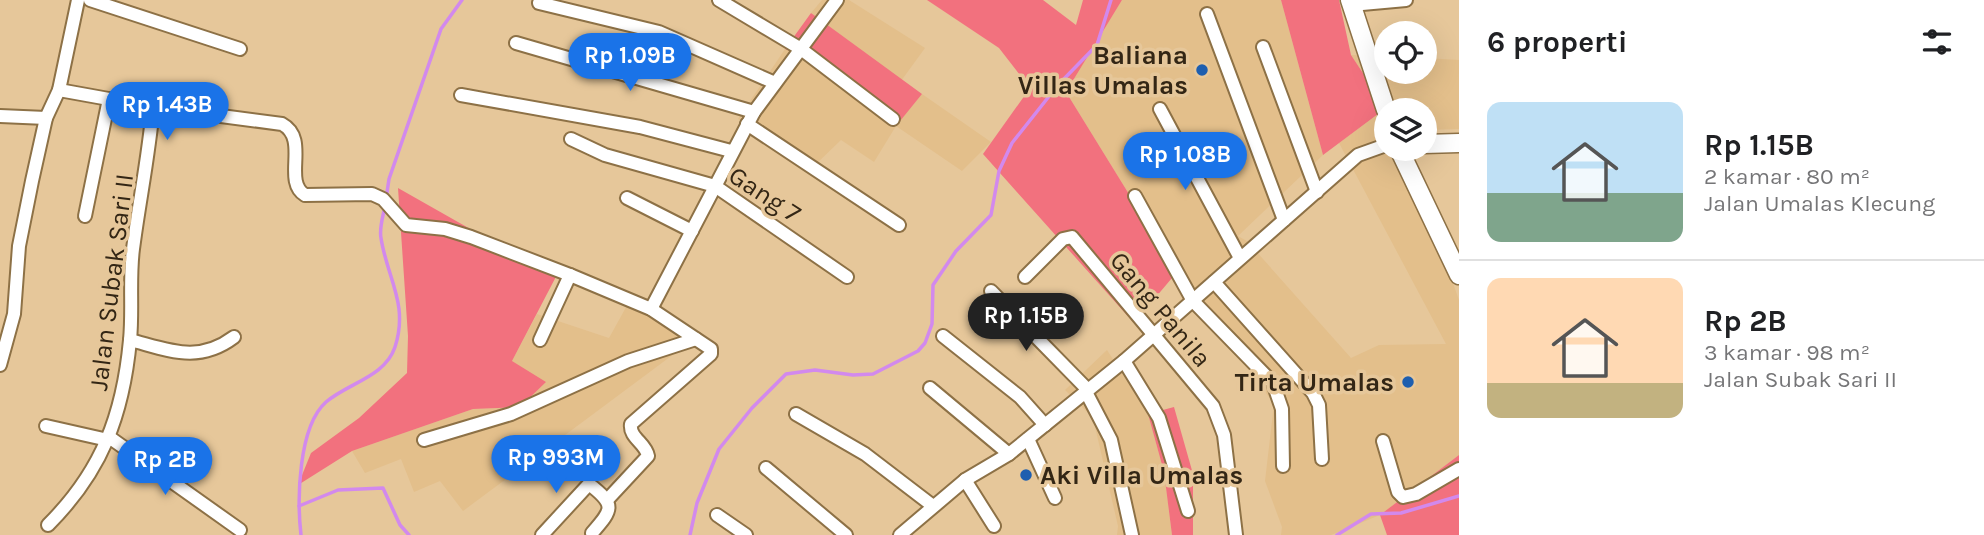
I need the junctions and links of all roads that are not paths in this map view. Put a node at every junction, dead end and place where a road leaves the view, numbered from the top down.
1 (78, 0) edge
2 (90, 0) edge
3 (719, 0) edge
4 (837, 0) edge
5 (1406, 0) edge
6 (1350, 2) edge
7 (539, 3) dead end
8 (1207, 14) dead end
9 (516, 43) dead end
10 (1264, 47) dead end
11 (800, 48) junction
12 (240, 50) dead end
13 (775, 83) junction
14 (59, 90) junction
15 (461, 95) dead end
16 (1382, 98) edge
17 (108, 99) junction
18 (153, 107) junction
19 (1160, 109) dead end
20 (0, 116) edge
21 (46, 118) junction
22 (750, 118) junction
23 (893, 119) dead end
24 (571, 139) dead end
25 (1459, 143) edge
26 (1437, 144) edge
27 (1374, 149) edge
28 (731, 151) junction
29 (1405, 161) edge
30 (715, 186) junction
31 (1317, 191) junction
32 (1135, 197) dead end
33 (626, 198) dead end
34 (85, 216) dead end
35 (1284, 220) junction
36 (899, 225) dead end
37 (692, 231) junction
38 (1240, 258) junction
39 (570, 275) junction
40 (1459, 275) edge
41 (1025, 276) dead end
42 (848, 277) dead end
43 (1214, 282) junction
44 (991, 291) dead end
45 (1193, 301) junction
46 (651, 309) junction
47 (1153, 335) junction
48 (943, 336) dead end
49 (234, 337) dead end
50 (695, 339) junction
51 (130, 340) junction
52 (541, 340) dead end
53 (1124, 361) junction
54 (0, 365) edge
55 (930, 388) dead end
56 (1087, 391) junction
57 (796, 414) dead end
58 (1045, 425) junction
59 (46, 426) dead end
60 (109, 439) junction
61 (1028, 439) junction
62 (424, 440) dead end
63 (1383, 441) dead end
64 (1009, 454) junction
65 (1321, 459) dead end
66 (1283, 466) dead end
67 (766, 468) dead end
68 (1459, 469) edge
69 (965, 480) junction
70 (1055, 498) dead end
71 (608, 499) junction
72 (933, 506) junction
73 (1188, 511) dead end
74 (717, 515) dead end
75 (48, 525) dead end
76 (994, 526) dead end
77 (240, 530) dead end
78 (592, 533) dead end
79 (907, 533) edge
80 (542, 535) edge
81 (746, 535) edge
82 (846, 535) edge
83 (1132, 535) edge
84 (1236, 535) edge

1 - 14 street
2 - 12 street
3 - 11 street
4 - 11 street
5 - 6 street
6 - 16 street
7 - 13 street
8 - 35 street
9 - 22 street
10 - 31 street
11 - 13 street
11 - 23 street
13 - 22 street
14 - 17 street
14 - 21 street
15 - 28 street
17 - 18 street
17 - 34 street
18 - 39 street
18 - 51 street, Jalan Subak Sari II
19 - 38 street
20 - 21 street
21 - 54 street
22 - 28 street
22 - 36 street
24 - 30 street, Gang 7
25 - 26 street
27 - 31 street
28 - 30 street
29 - 40 street
30 - 37 street
30 - 42 street, Gang 7
31 - 35 street
32 - 45 street
33 - 37 street
35 - 38 street
37 - 46 street
38 - 43 street
39 - 46 street
39 - 52 street
41 - 47 street, Gang Panila
43 - 45 street
43 - 65 street
44 - 56 street
45 - 47 street
45 - 66 street
46 - 50 street
47 - 53 street
47 - 84 street, Gang Panila
48 - 58 street
49 - 51 street
50 - 62 street
50 - 71 street
51 - 60 street, Jalan Subak Sari II
53 - 56 street
53 - 73 street
55 - 64 street
56 - 58 street
56 - 83 street
57 - 72 street
58 - 61 street
59 - 60 street
60 - 75 street, Jalan Subak Sari II
60 - 77 street
61 - 64 street
61 - 70 street
63 - 68 street
64 - 69 street
67 - 82 street
69 - 72 street
69 - 76 street
71 - 78 street
71 - 80 street
72 - 79 street
74 - 81 street

